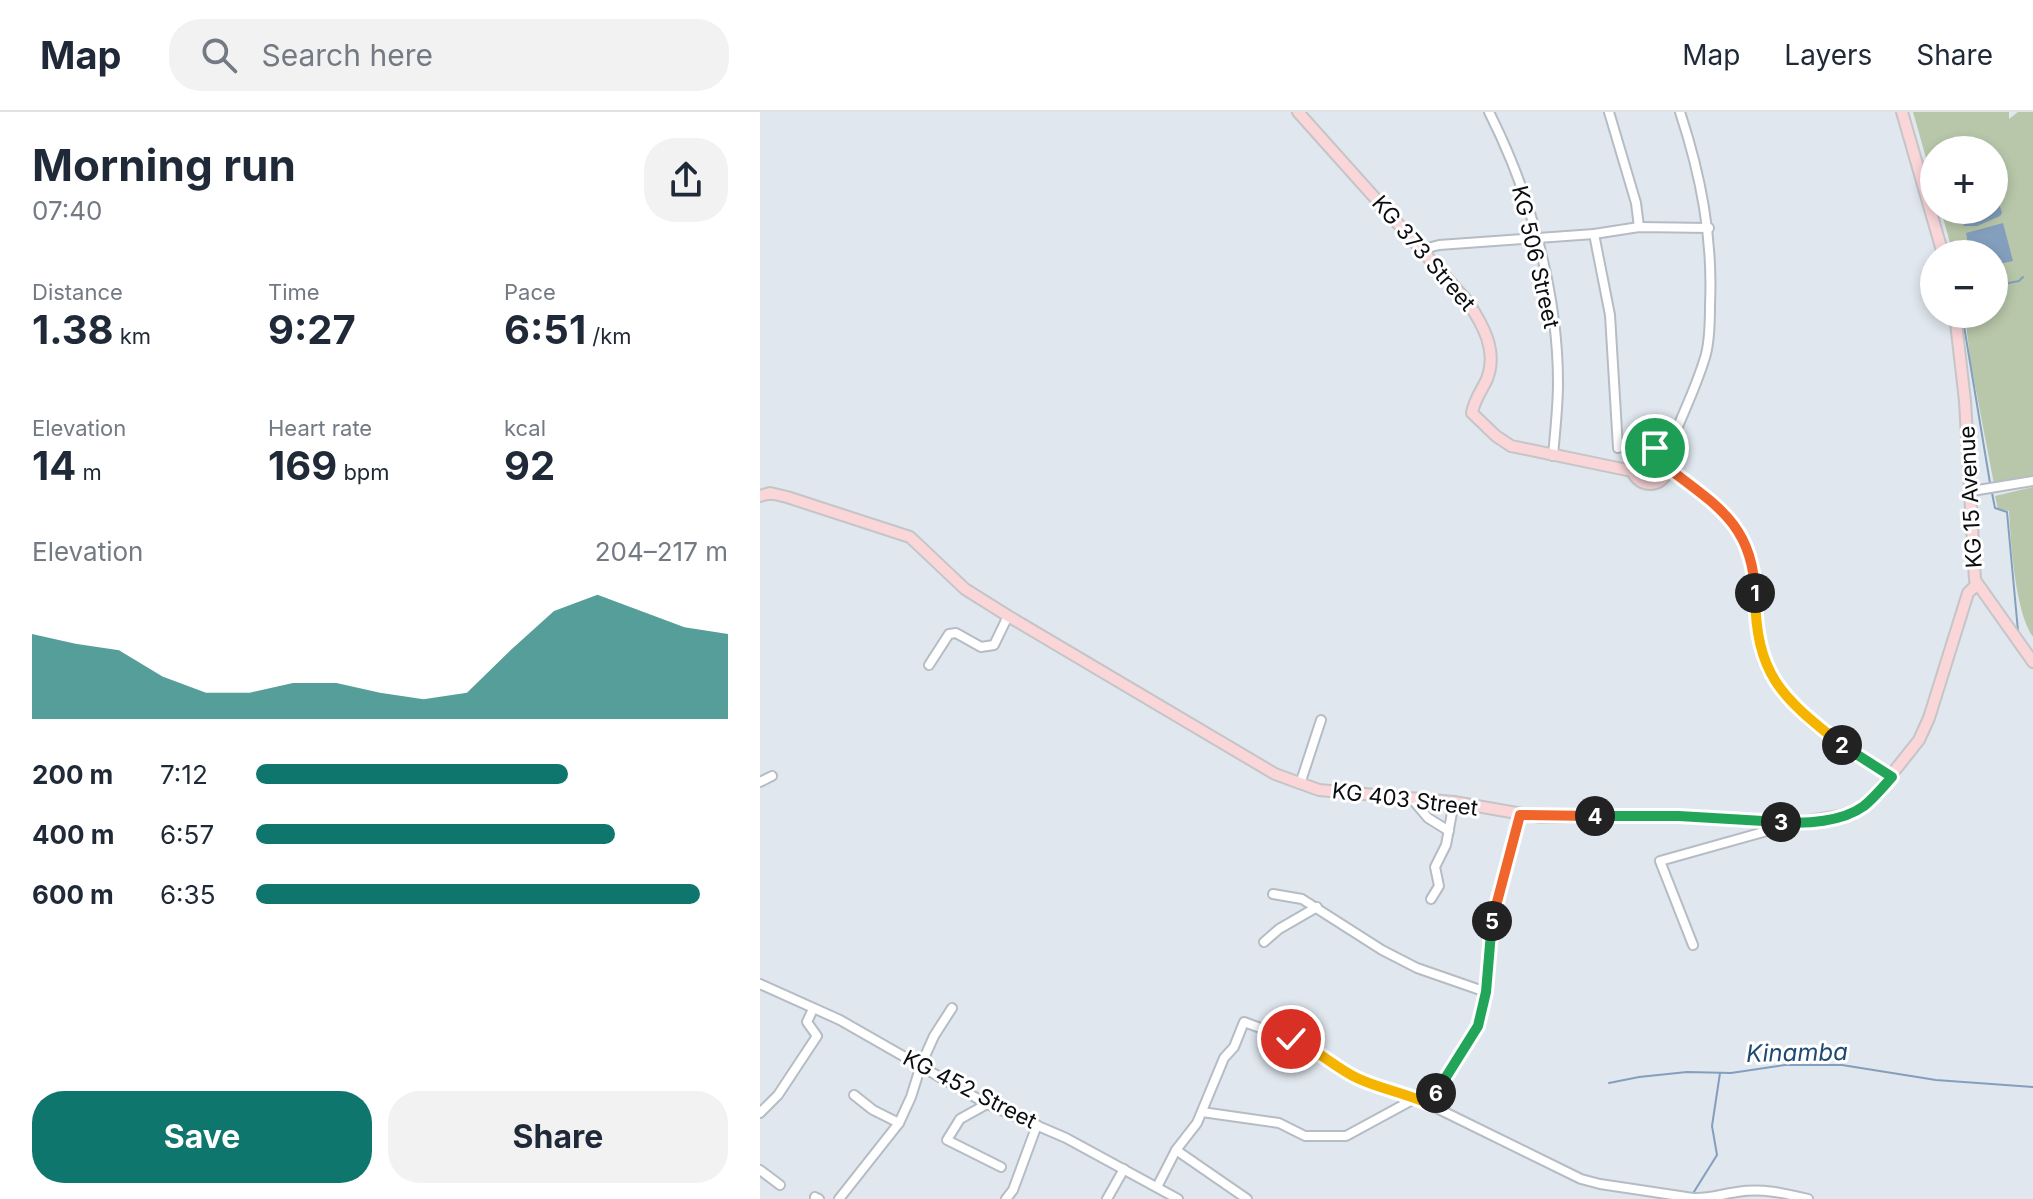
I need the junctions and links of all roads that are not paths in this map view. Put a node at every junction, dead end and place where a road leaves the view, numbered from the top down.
1 (1298, 112) edge
2 (1489, 112) edge
3 (1609, 112) edge
4 (1680, 112) edge
5 (1902, 112) edge
6 (1639, 227) junction
7 (1709, 228) junction
8 (1594, 234) junction
9 (1536, 237) junction
10 (1939, 240) edge
11 (1420, 250) junction
12 (1956, 328) edge
13 (1618, 448) dead end
14 (1553, 456) junction
15 (1664, 463) junction
16 (1632, 466) junction
17 (2033, 481) edge
18 (1972, 491) junction
19 (765, 494) edge
20 (1977, 584) junction
21 (1008, 616) junction
22 (2033, 662) edge
23 (929, 665) dead end
24 (1321, 720) dead end
25 (772, 776) dead end
26 (1892, 777) junction
27 (760, 782) edge
28 (1300, 784) junction
29 (1412, 799) junction
30 (1454, 802) junction
31 (1520, 815) junction
32 (1796, 823) junction
33 (1449, 831) junction
34 (1273, 894) dead end
35 (1431, 899) dead end
36 (1317, 907) junction
37 (1264, 942) dead end
38 (1693, 945) dead end
39 (760, 984) edge
40 (1486, 992) junction
41 (952, 1008) dead end
42 (813, 1009) junction
43 (921, 1065) junction
44 (854, 1095) dead end
45 (1416, 1098) junction
46 (987, 1104) junction
47 (1429, 1104) junction
48 (1202, 1112) junction
49 (760, 1113) edge
50 (899, 1123) junction
51 (1037, 1125) junction
52 (1176, 1150) junction
53 (1001, 1167) dead end
54 (1124, 1169) junction
55 (760, 1170) edge
56 (780, 1185) dead end
57 (1157, 1187) junction
58 (1657, 1196) edge
59 (839, 1199) edge
60 (1006, 1199) edge
61 (1107, 1199) edge
62 (1178, 1199) edge
63 (1247, 1199) edge
64 (1808, 1199) edge

1 - 11 main road, KG 373 Street
2 - 9 street, KG 506 Street
3 - 6 street
4 - 7 street
5 - 10 main road
6 - 7 street
6 - 8 street
7 - 15 street
8 - 9 street
8 - 13 street
9 - 11 street
9 - 14 street, KG 506 Street
11 - 14 main road, KG 373 Street
12 - 18 main road, KG 15 Avenue
14 - 16 main road
15 - 16 main road
15 - 16 main road
15 - 26 main road
17 - 18 street
18 - 20 main road, KG 15 Avenue
19 - 21 main road, KG 403 Street
20 - 22 main road, KG 15 Avenue
20 - 26 main road, KG 403 Street
21 - 23 street
21 - 28 main road, KG 403 Street
24 - 28 street
25 - 27 street
26 - 32 main road, KG 403 Street
28 - 29 main road, KG 403 Street
29 - 30 main road, KG 403 Street
29 - 33 street
30 - 31 main road, KG 403 Street
30 - 33 street
31 - 32 main road, KG 403 Street
31 - 40 street
32 - 38 street
33 - 35 street
34 - 36 street
36 - 37 street
36 - 40 street
39 - 42 street, KG 452 Street
40 - 47 street
41 - 43 street
42 - 43 street, KG 452 Street
42 - 49 street
43 - 46 street, KG 452 Street
43 - 50 street
44 - 50 street
45 - 47 street
45 - 48 street
45 - 48 street
46 - 51 street, KG 452 Street
46 - 53 street
47 - 58 street
48 - 52 street
50 - 59 street
51 - 54 street, KG 452 Street
51 - 60 street
52 - 57 street
52 - 63 street
54 - 57 street, KG 452 Street
54 - 61 street
55 - 56 street
57 - 62 street, KG 452 Street
58 - 64 street

